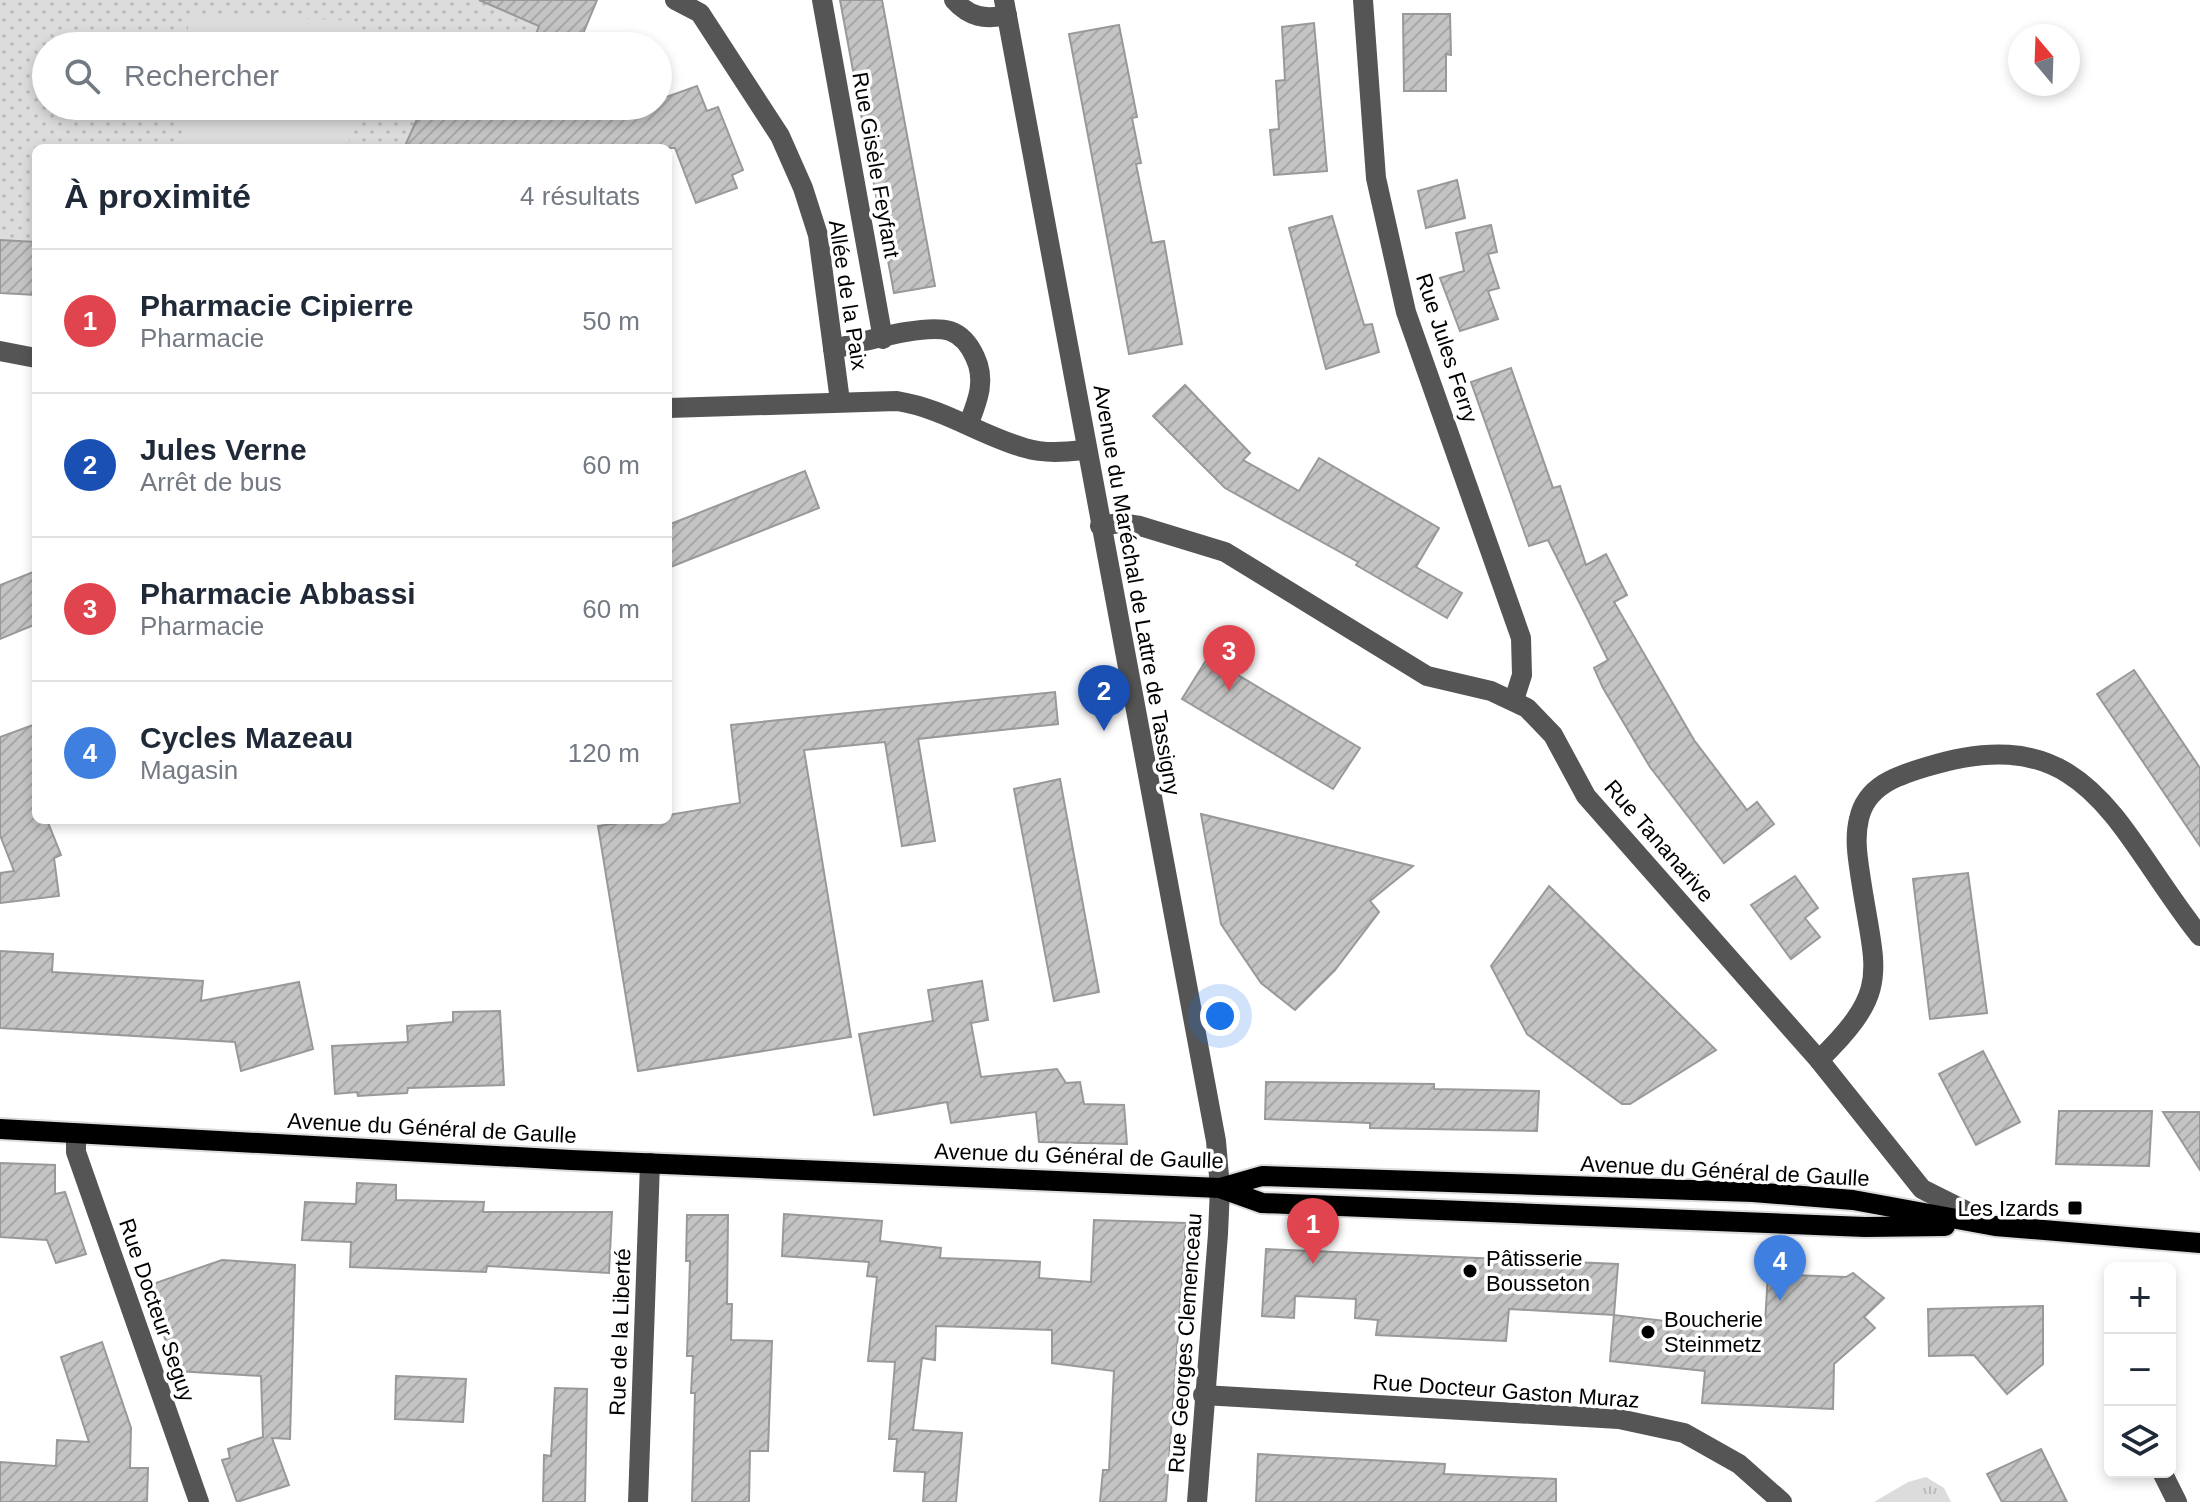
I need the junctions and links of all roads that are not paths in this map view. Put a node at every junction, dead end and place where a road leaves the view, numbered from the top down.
1 (675, 0) edge
2 (822, 0) edge
3 (954, 0) edge
4 (1363, 0) edge
5 (1006, 8) edge
6 (883, 339) junction
7 (833, 349) junction
8 (0, 351) edge
9 (32, 357) edge
10 (840, 401) junction
11 (672, 408) edge
12 (969, 423) junction
13 (1086, 450) junction
14 (1100, 526) junction
15 (1514, 700) junction
16 (2200, 936) edge
17 (1819, 1060) junction
18 (0, 1129) edge
19 (76, 1134) junction
20 (650, 1163) junction
21 (1220, 1188) junction
22 (1995, 1226) junction
23 (2200, 1243) edge
24 (1203, 1395) junction
25 (2165, 1478) edge
26 (199, 1502) edge
27 (638, 1502) edge
28 (1197, 1502) edge
29 (1782, 1502) edge
30 (2177, 1502) edge

1 - 7 street, Allée de la Paix
2 - 6 street, Rue Gisèle Feyfant
3 - 5 street
4 - 15 street, Rue Jules Ferry
5 - 13 street, Avenue du Maréchal de Lattre de Tassigny
6 - 7 street
6 - 12 street
7 - 10 street, Allée de la Paix
8 - 9 street
10 - 11 street
10 - 12 street
12 - 13 street
13 - 14 street, Avenue du Maréchal de Lattre de Tassigny
14 - 15 street, Rue Tananarive
14 - 21 street, Avenue du Maréchal de Lattre de Tassigny
15 - 17 street, Rue Tananarive
16 - 17 street
17 - 22 street, Rue Tananarive
18 - 19 main road, Avenue du Général de Gaulle
19 - 20 main road, Avenue du Général de Gaulle
19 - 26 street, Rue Docteur Seguy
20 - 21 main road, Avenue du Général de Gaulle
20 - 27 street, Rue de la Liberté
21 - 22 main road
21 - 22 main road, Avenue du Général de Gaulle
21 - 24 street, Rue Georges Clemenceau
22 - 23 main road, Avenue du Général de Gaulle
24 - 28 street, Rue Georges Clemenceau
24 - 29 street, Rue Docteur Gaston Muraz
25 - 30 street

